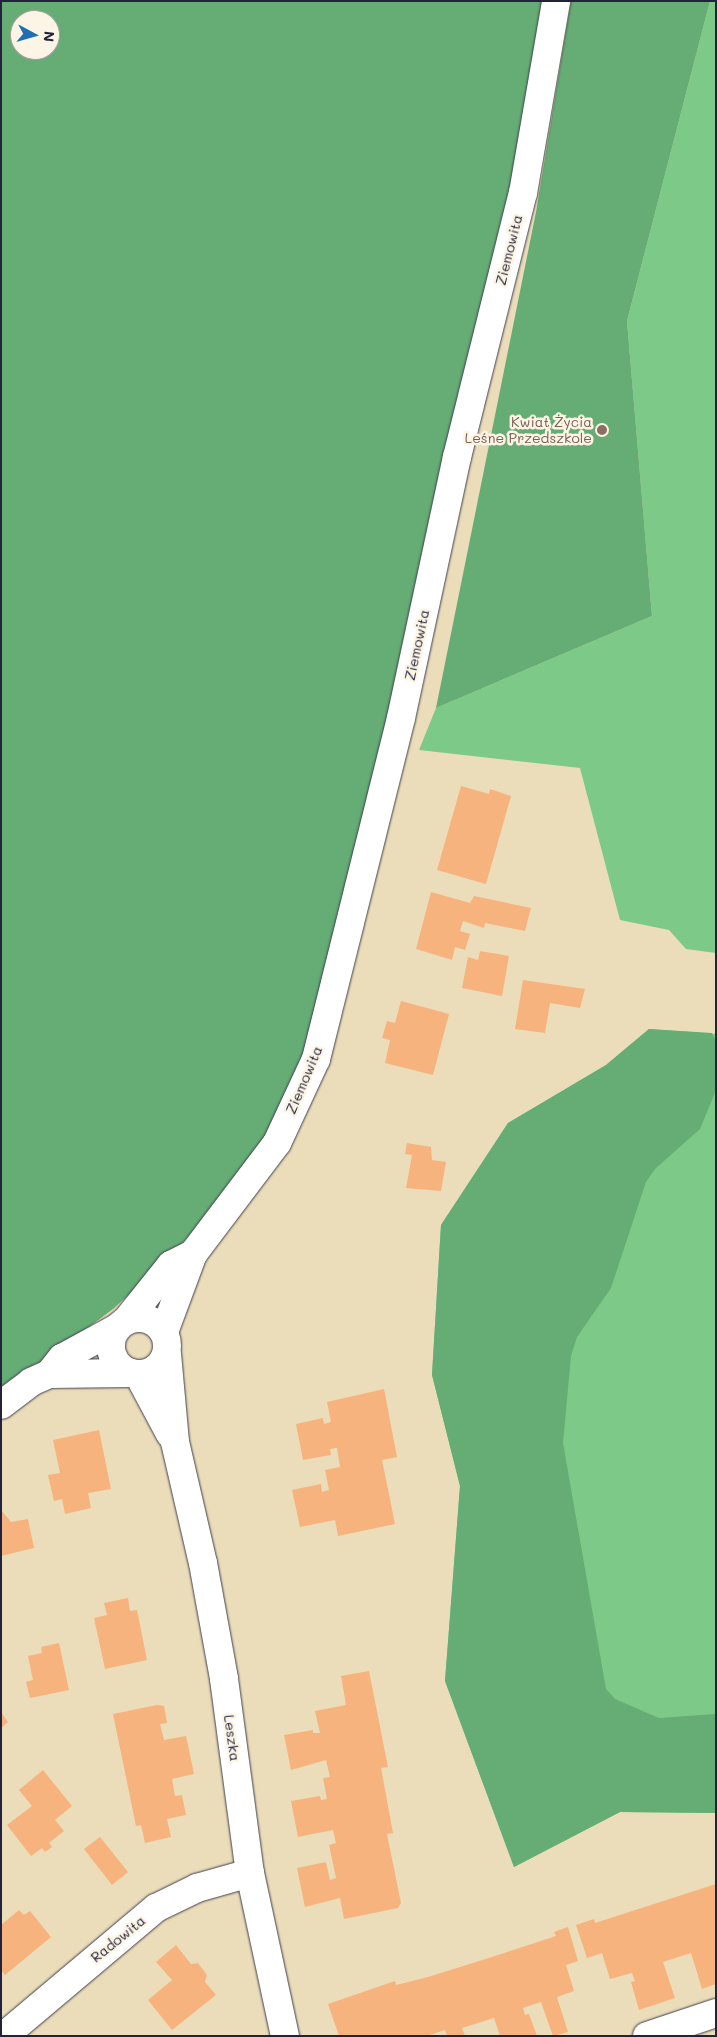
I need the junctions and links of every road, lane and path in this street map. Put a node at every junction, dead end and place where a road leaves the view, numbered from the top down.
1 (556, 1) edge
2 (193, 1254) junction
3 (122, 1324) junction
4 (166, 1343) junction
5 (49, 1374) junction
6 (135, 1374) junction
7 (1, 1405) edge
8 (174, 1442) junction
9 (250, 1873) junction
10 (716, 2014) edge
11 (4, 2036) edge
12 (284, 2036) edge
13 (647, 2036) edge

1 - 2 street, Ziemowita
2 - 3 street, Ziemowita
2 - 4 street, Ziemowita
3 - 4 street
3 - 5 street, Ziemowita
3 - 6 street
4 - 6 street
4 - 8 street, Leszka
5 - 6 street, Ziemowita
5 - 7 street, Ziemowita
6 - 8 street, Leszka
8 - 9 street, Leszka
9 - 11 street, Radowita
9 - 12 street, Leszka
10 - 13 street

